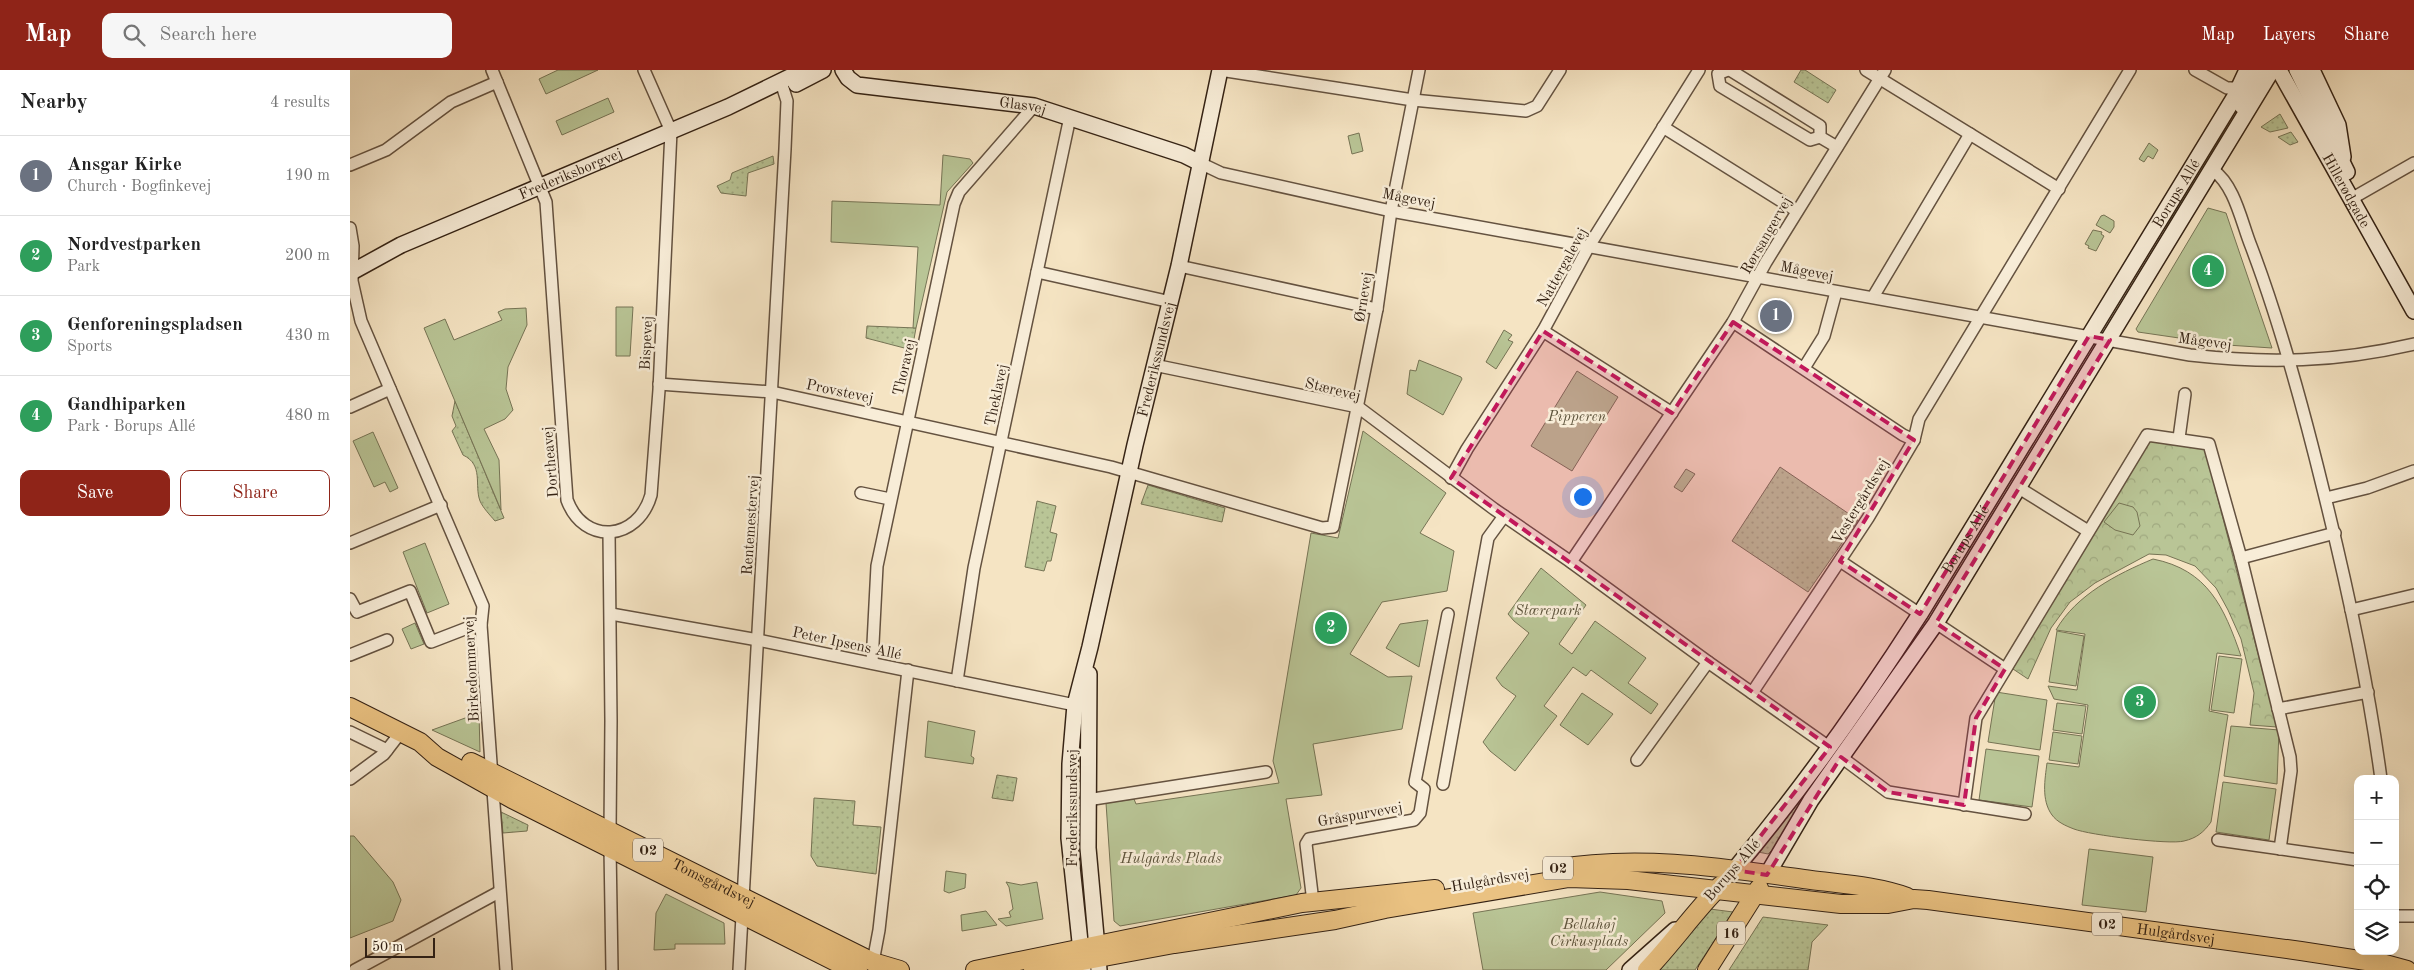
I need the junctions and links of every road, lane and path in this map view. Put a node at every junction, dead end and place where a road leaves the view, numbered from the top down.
1 (492, 70) edge
2 (644, 70) edge
3 (823, 70) edge
4 (843, 70) edge
5 (1220, 70) edge
6 (1418, 70) edge
7 (1560, 70) edge
8 (1699, 70) edge
9 (1729, 70) edge
10 (1866, 70) edge
11 (2130, 70) edge
12 (2195, 70) edge
13 (2247, 70) edge
14 (2260, 70) edge
15 (2272, 70) edge
16 (2279, 70) edge
17 (2297, 70) edge
18 (2312, 70) edge
19 (1882, 74) edge
20 (791, 78) edge
21 (497, 82) junction
22 (2239, 88) junction
23 (1413, 100) junction
24 (1034, 106) junction
25 (1070, 117) junction
26 (1663, 127) junction
27 (671, 131) junction
28 (1970, 134) junction
29 (1820, 137) junction
30 (1837, 147) junction
31 (1200, 163) junction
32 (2414, 163) edge
33 (350, 165) edge
34 (2344, 166) junction
35 (2213, 170) junction
36 (540, 186) junction
37 (2059, 189) junction
38 (2200, 191) junction
39 (2355, 197) junction
40 (1391, 211) junction
41 (1797, 211) junction
42 (350, 228) edge
43 (1590, 246) junction
44 (1179, 266) junction
45 (351, 267) edge
46 (1037, 272) junction
47 (1759, 276) junction
48 (1836, 292) junction
49 (2414, 295) edge
50 (1874, 297) junction
51 (1171, 302) junction
52 (1377, 309) junction
53 (2414, 311) edge
54 (1980, 317) junction
55 (1733, 322) junction
56 (1543, 331) junction
57 (2089, 336) junction
58 (2110, 340) junction
59 (2414, 344) edge
60 (2289, 362) junction
61 (1154, 365) junction
62 (1804, 368) junction
63 (659, 384) junction
64 (390, 389) junction
65 (772, 392) junction
66 (2186, 394) dead end
67 (350, 407) edge
68 (1358, 407) junction
69 (1672, 413) junction
70 (907, 422) junction
71 (2179, 438) junction
72 (1914, 440) junction
73 (1001, 443) junction
74 (2414, 471) edge
75 (1130, 472) junction
76 (1451, 478) junction
77 (2019, 488) junction
78 (861, 493) dead end
79 (2326, 498) junction
80 (890, 499) junction
81 (441, 505) junction
82 (1504, 516) junction
83 (1333, 527) joint
84 (2088, 531) junction
85 (609, 533) junction
86 (2335, 533) junction
87 (350, 543) edge
88 (2241, 558) junction
89 (1840, 561) junction
90 (1571, 562) junction
91 (2414, 595) edge
92 (350, 598) edge
93 (2351, 610) junction
94 (611, 614) junction
95 (1448, 614) dead end
96 (1920, 614) junction
97 (1936, 623) junction
98 (482, 625) junction
99 (387, 640) dead end
100 (758, 640) junction
101 (350, 655) edge
102 (1708, 662) junction
103 (872, 663) junction
104 (2005, 668) junction
105 (908, 670) junction
106 (957, 681) junction
107 (2368, 692) junction
108 (1752, 693) junction
109 (350, 706) edge
110 (1082, 706) junction
111 (2278, 709) junction
112 (350, 732) edge
113 (401, 732) junction
114 (1829, 747) junction
115 (387, 750) junction
116 (1841, 757) junction
117 (1637, 760) dead end
118 (1266, 772) dead end
119 (2379, 775) edge
120 (350, 779) edge
121 (492, 780) junction
122 (1443, 784) dead end
123 (1087, 800) junction
124 (1964, 805) junction
125 (2025, 814) dead end
126 (610, 839) junction
127 (2218, 840) dead end
128 (2280, 849) junction
129 (2354, 859) edge
130 (1725, 880) junction
131 (1761, 885) junction
132 (499, 892) junction
133 (742, 897) junction
134 (1914, 899) junction
135 (1313, 902) junction
136 (741, 914) junction
137 (2399, 916) edge
138 (2414, 916) edge
139 (1688, 920) junction
140 (1089, 957) edge
141 (2378, 961) edge
142 (873, 962) junction
143 (355, 970) edge
144 (506, 970) edge
145 (612, 970) edge
146 (739, 970) edge
147 (858, 970) edge
148 (900, 970) edge
149 (975, 970) edge
150 (1034, 970) edge
151 (1630, 970) edge
152 (1647, 970) edge
153 (1707, 970) edge
154 (2407, 970) edge

1 - 21 street, Dortheavej
2 - 27 street
3 - 20 street, Frederiksborgvej
4 - 24 street, Glasvej
5 - 23 street
5 - 31 street, Frederikssundsvej
6 - 23 street, Ørnevej
7 - 23 street
8 - 26 street, Nattergalevej
9 - 29 street
9 - 29 street
10 - 19 street
11 - 37 street, Vestergårdsvej
12 - 22 street
13 - 22 street, Borups Allé
14 - 38 street
15 - 35 street, Borups Allé
16 - 39 street, Hillerødgade
17 - 34 street, Hillerødgade
18 - 34 street
19 - 28 street
19 - 30 street, Rørsangervej
20 - 27 street, Frederiksborgvej
20 - 65 street, Rentemestervej
21 - 33 street
21 - 36 street, Dortheavej
22 - 57 street, Borups Allé
23 - 40 street, Ørnevej
24 - 25 street, Glasvej
24 - 70 street, Thoravej
25 - 31 street, Glasvej
25 - 46 street, Theklavej
26 - 41 street
26 - 43 street, Nattergalevej
27 - 36 street, Frederiksborgvej
27 - 63 street, Bispevej
28 - 37 street
28 - 50 street
29 - 30 street
30 - 41 street, Rørsangervej
31 - 40 street, Mågevej
31 - 44 street, Frederikssundsvej
32 - 39 street
34 - 39 street, Hillerødgade
35 - 38 street, Borups Allé
35 - 60 street
36 - 45 street, Frederiksborgvej
36 - 85 street, Dortheavej
37 - 54 street, Vestergårdsvej
38 - 58 street, Borups Allé
39 - 49 street, Hillerødgade
39 - 53 street, Hillerødgade
40 - 43 street, Mågevej
40 - 52 street, Ørnevej
41 - 47 street, Rørsangervej
42 - 45 street, Birkedommervej
43 - 47 street, Mågevej
43 - 56 street, Nattergalevej
44 - 51 street, Frederikssundsvej
44 - 52 street
45 - 64 street, Birkedommervej
46 - 51 street
46 - 73 street, Theklavej
47 - 48 street, Mågevej
47 - 55 street, Rørsangervej
48 - 50 street, Mågevej
48 - 62 street
50 - 54 street, Mågevej
51 - 61 street, Frederikssundsvej
52 - 68 street, Ørnevej
54 - 57 street, Mågevej
54 - 72 street, Vestergårdsvej
55 - 62 street
55 - 69 street, Rørsangervej
56 - 69 street
56 - 76 street, Nattergalevej
57 - 58 street, Mågevej
57 - 96 street, Borups Allé
58 - 60 street, Mågevej
58 - 77 street, Borups Allé
59 - 60 street, Mågevej
60 - 79 street
61 - 68 street, Stærevej
61 - 75 street, Frederikssundsvej
62 - 72 street
63 - 65 street, Provstevej
63 - 85 street, Bispevej
64 - 67 street
64 - 81 street, Birkedommervej
65 - 70 street, Provstevej
65 - 100 street, Rentemestervej
66 - 71 street
68 - 76 street, Stærevej
68 - 83 street, Ørnevej
69 - 90 street, Rørsangervej
70 - 73 street, Provstevej
70 - 80 street, Thoravej
71 - 84 street
71 - 88 street
72 - 89 street, Vestergårdsvej
73 - 75 street, Provstevej
73 - 106 street, Theklavej
74 - 79 street
75 - 83 street, Provstevej
75 - 110 street, Frederikssundsvej
76 - 82 street, Stærevej
77 - 84 street
77 - 97 street, Borups Allé
78 - 80 street
79 - 86 street
80 - 103 street, Thoravej
81 - 87 street
81 - 98 street, Birkedommervej
82 - 90 street, Stærevej
82 - 122 street
84 - 104 street
85 - 94 street
86 - 88 street
86 - 93 street
88 - 111 street
89 - 96 street
89 - 108 street, Vestergårdsvej
90 - 102 street, Stærevej
91 - 93 street
92 - 98 street
93 - 107 street
94 - 100 street, Peter Ipsens Allé
94 - 126 street
95 - 135 street, Gråspurvevej
96 - 114 street, Borups Allé
97 - 104 street
97 - 116 street, Borups Allé
98 - 121 street, Birkedommervej
99 - 101 street
100 - 103 street, Peter Ipsens Allé
100 - 133 street, Rentemestervej
102 - 108 street, Stærevej
102 - 117 street
103 - 105 street, Peter Ipsens Allé
104 - 124 street
105 - 106 street, Peter Ipsens Allé
105 - 142 street
106 - 110 street, Peter Ipsens Allé
107 - 111 street
107 - 119 street
108 - 114 street, Stærevej
109 - 113 main road, Tomsgårdsvej / O2
110 - 123 street, Frederikssundsvej
110 - 140 street, Frederikssundsvej
111 - 128 street
112 - 115 street
113 - 115 street
113 - 121 main road, Tomsgårdsvej / O2
114 - 130 street, Borups Allé
115 - 120 street
116 - 124 street
116 - 131 street, Borups Allé
118 - 123 street
121 - 126 main road, Tomsgårdsvej / O2
121 - 132 street, Birkedommervej
123 - 140 street, Frederikssundsvej
124 - 125 street
126 - 133 main road, Tomsgårdsvej / O2
126 - 136 main road, Tomsgårdsvej / O2
126 - 145 street
127 - 128 street
128 - 129 street
130 - 131 main road, Hulgårdsvej / O2
130 - 131 main road, Hulgårdsvej / O2
130 - 135 main road, Hulgårdsvej / O2
130 - 139 main road, Borups Allé
130 - 140 main road, Hulgårdsvej / O2
131 - 134 main road, Hulgårdsvej / O2
131 - 134 main road, Hulgårdsvej / O2
131 - 153 main road, Borups Allé / 16
132 - 143 street
132 - 144 street, Birkedommervej
133 - 136 street, Rentemestervej
133 - 142 main road, Tomsgårdsvej / O2
134 - 141 main road, Hulgårdsvej / O2
135 - 140 main road, Hulgårdsvej / O2
136 - 146 street, Rentemestervej
136 - 147 main road, Tomsgårdsvej / O2
137 - 138 street
139 - 151 street, Borups Allé
139 - 152 main road
140 - 149 main road, O2
140 - 150 main road, O2
141 - 154 main road, Hulgårdsvej / O2
142 - 148 main road, Tomsgårdsvej / O2

